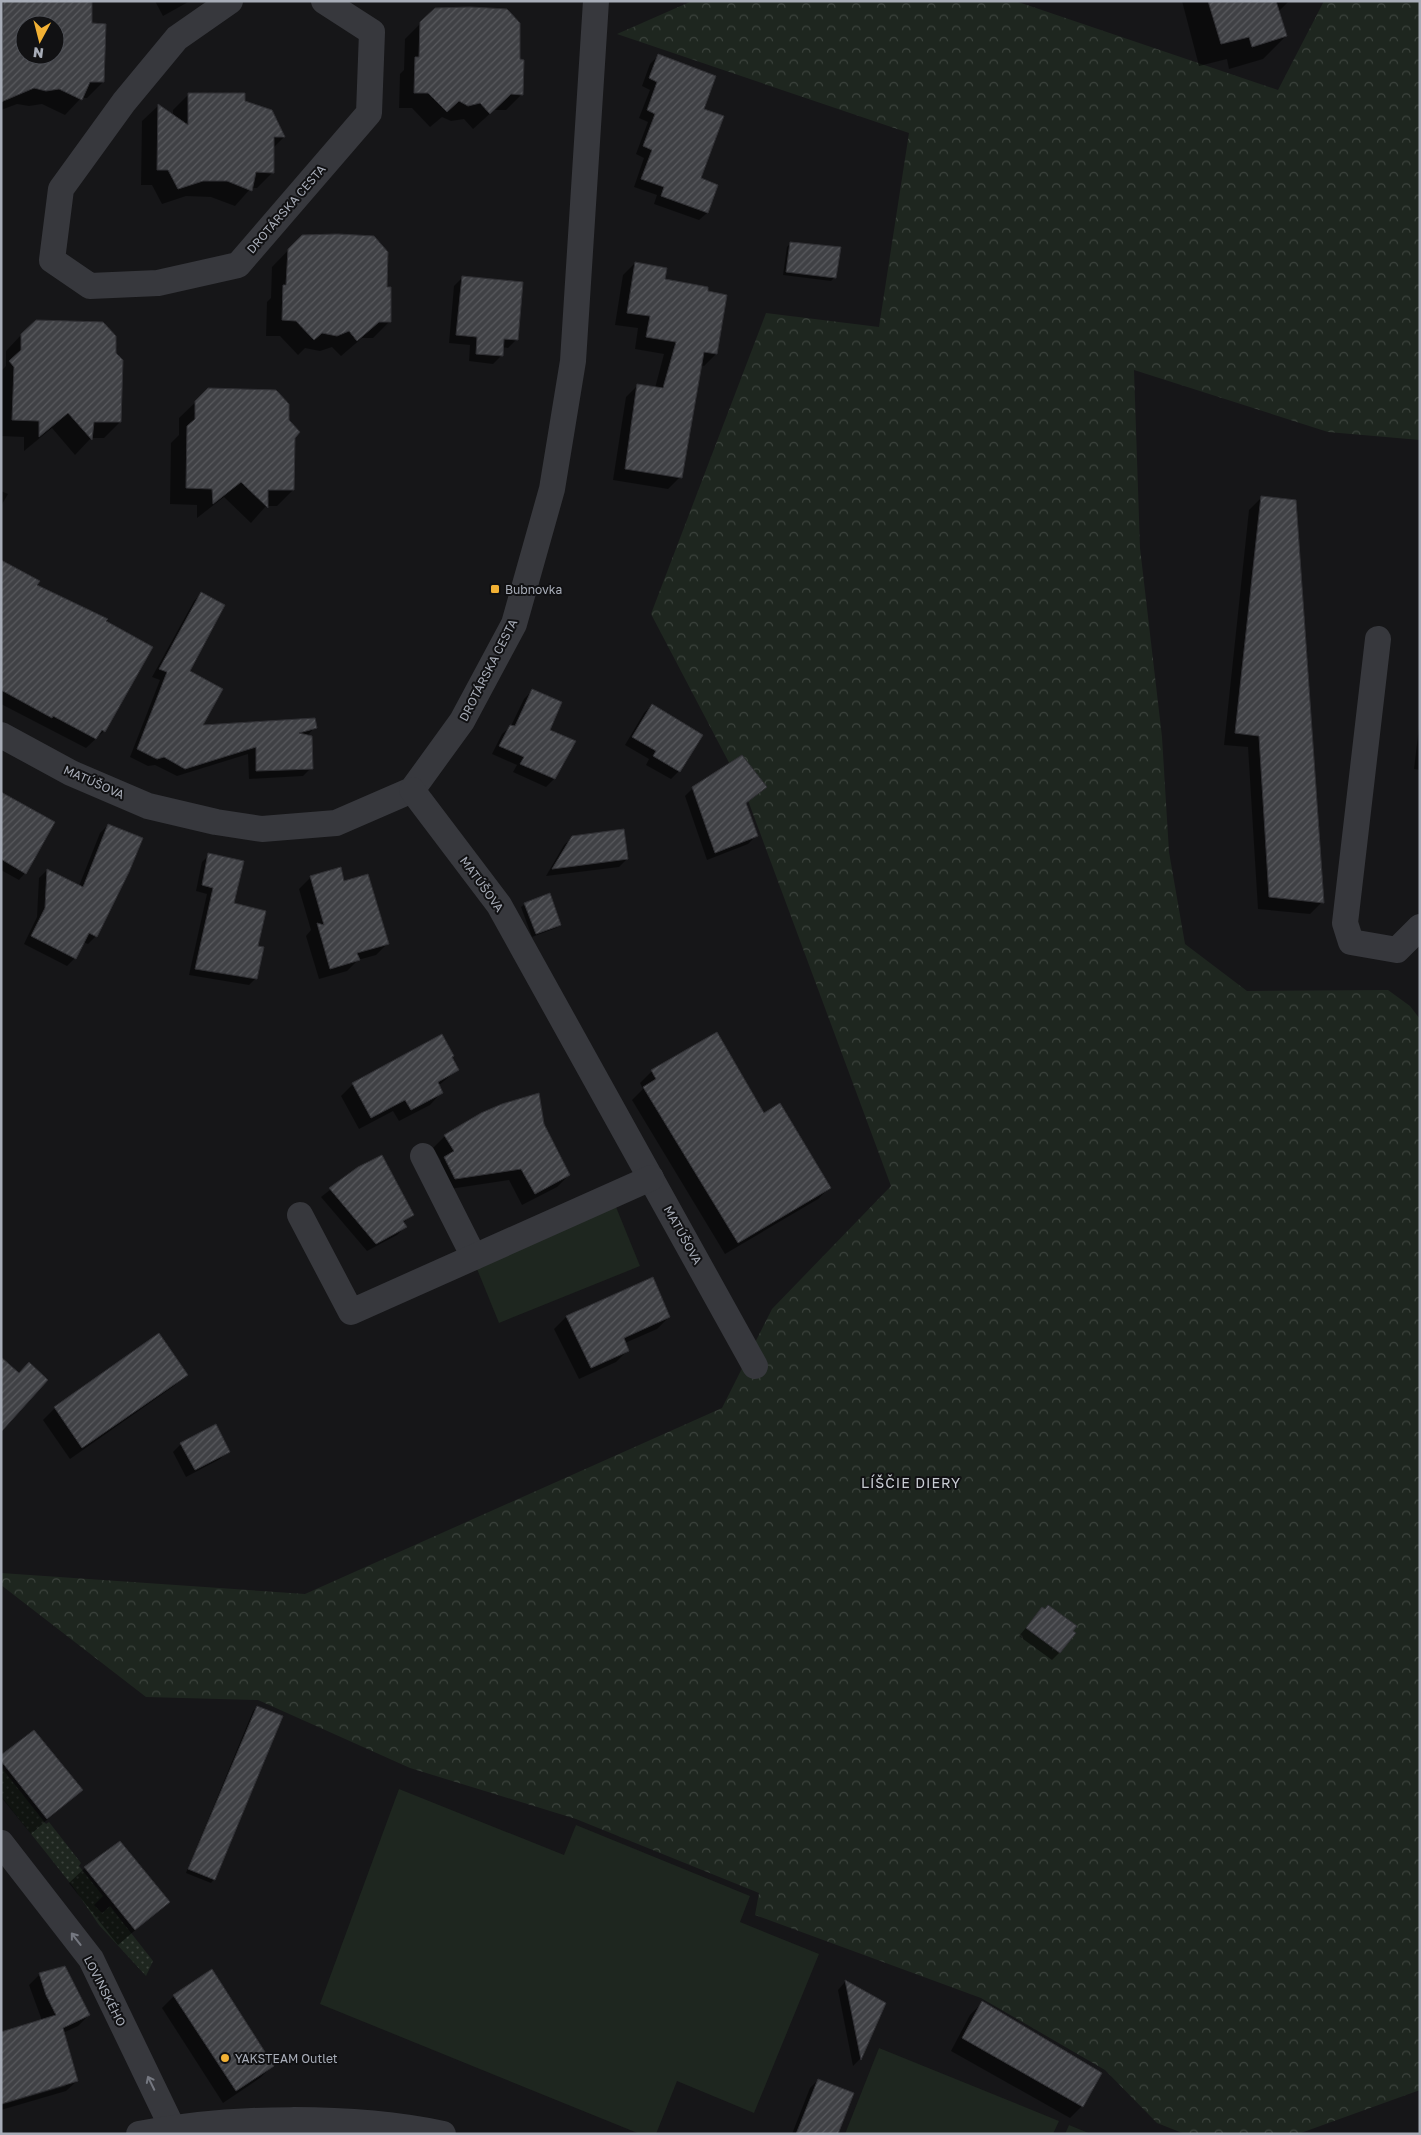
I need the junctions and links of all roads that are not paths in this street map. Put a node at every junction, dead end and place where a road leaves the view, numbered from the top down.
1 (230, 1) edge
2 (324, 1) edge
3 (596, 1) edge
4 (1378, 639) dead end
5 (1, 736) edge
6 (412, 790) junction
7 (1420, 927) edge
8 (423, 1156) dead end
9 (651, 1178) junction
10 (300, 1215) dead end
11 (474, 1257) junction
12 (755, 1366) dead end
13 (1, 1843) edge
14 (172, 2127) junction
15 (139, 2134) edge
16 (443, 2134) edge

1 - 2 street, DROTÁRSKA CESTA
3 - 6 street, DROTÁRSKA CESTA
4 - 7 street
5 - 6 street, MATÚŠOVA
6 - 9 street, MATÚŠOVA
8 - 11 street
9 - 11 street
9 - 12 street, MATÚŠOVA
10 - 11 street
14 -> 13 street, LOVINSKÉHO
14 - 15 street
14 - 16 street

